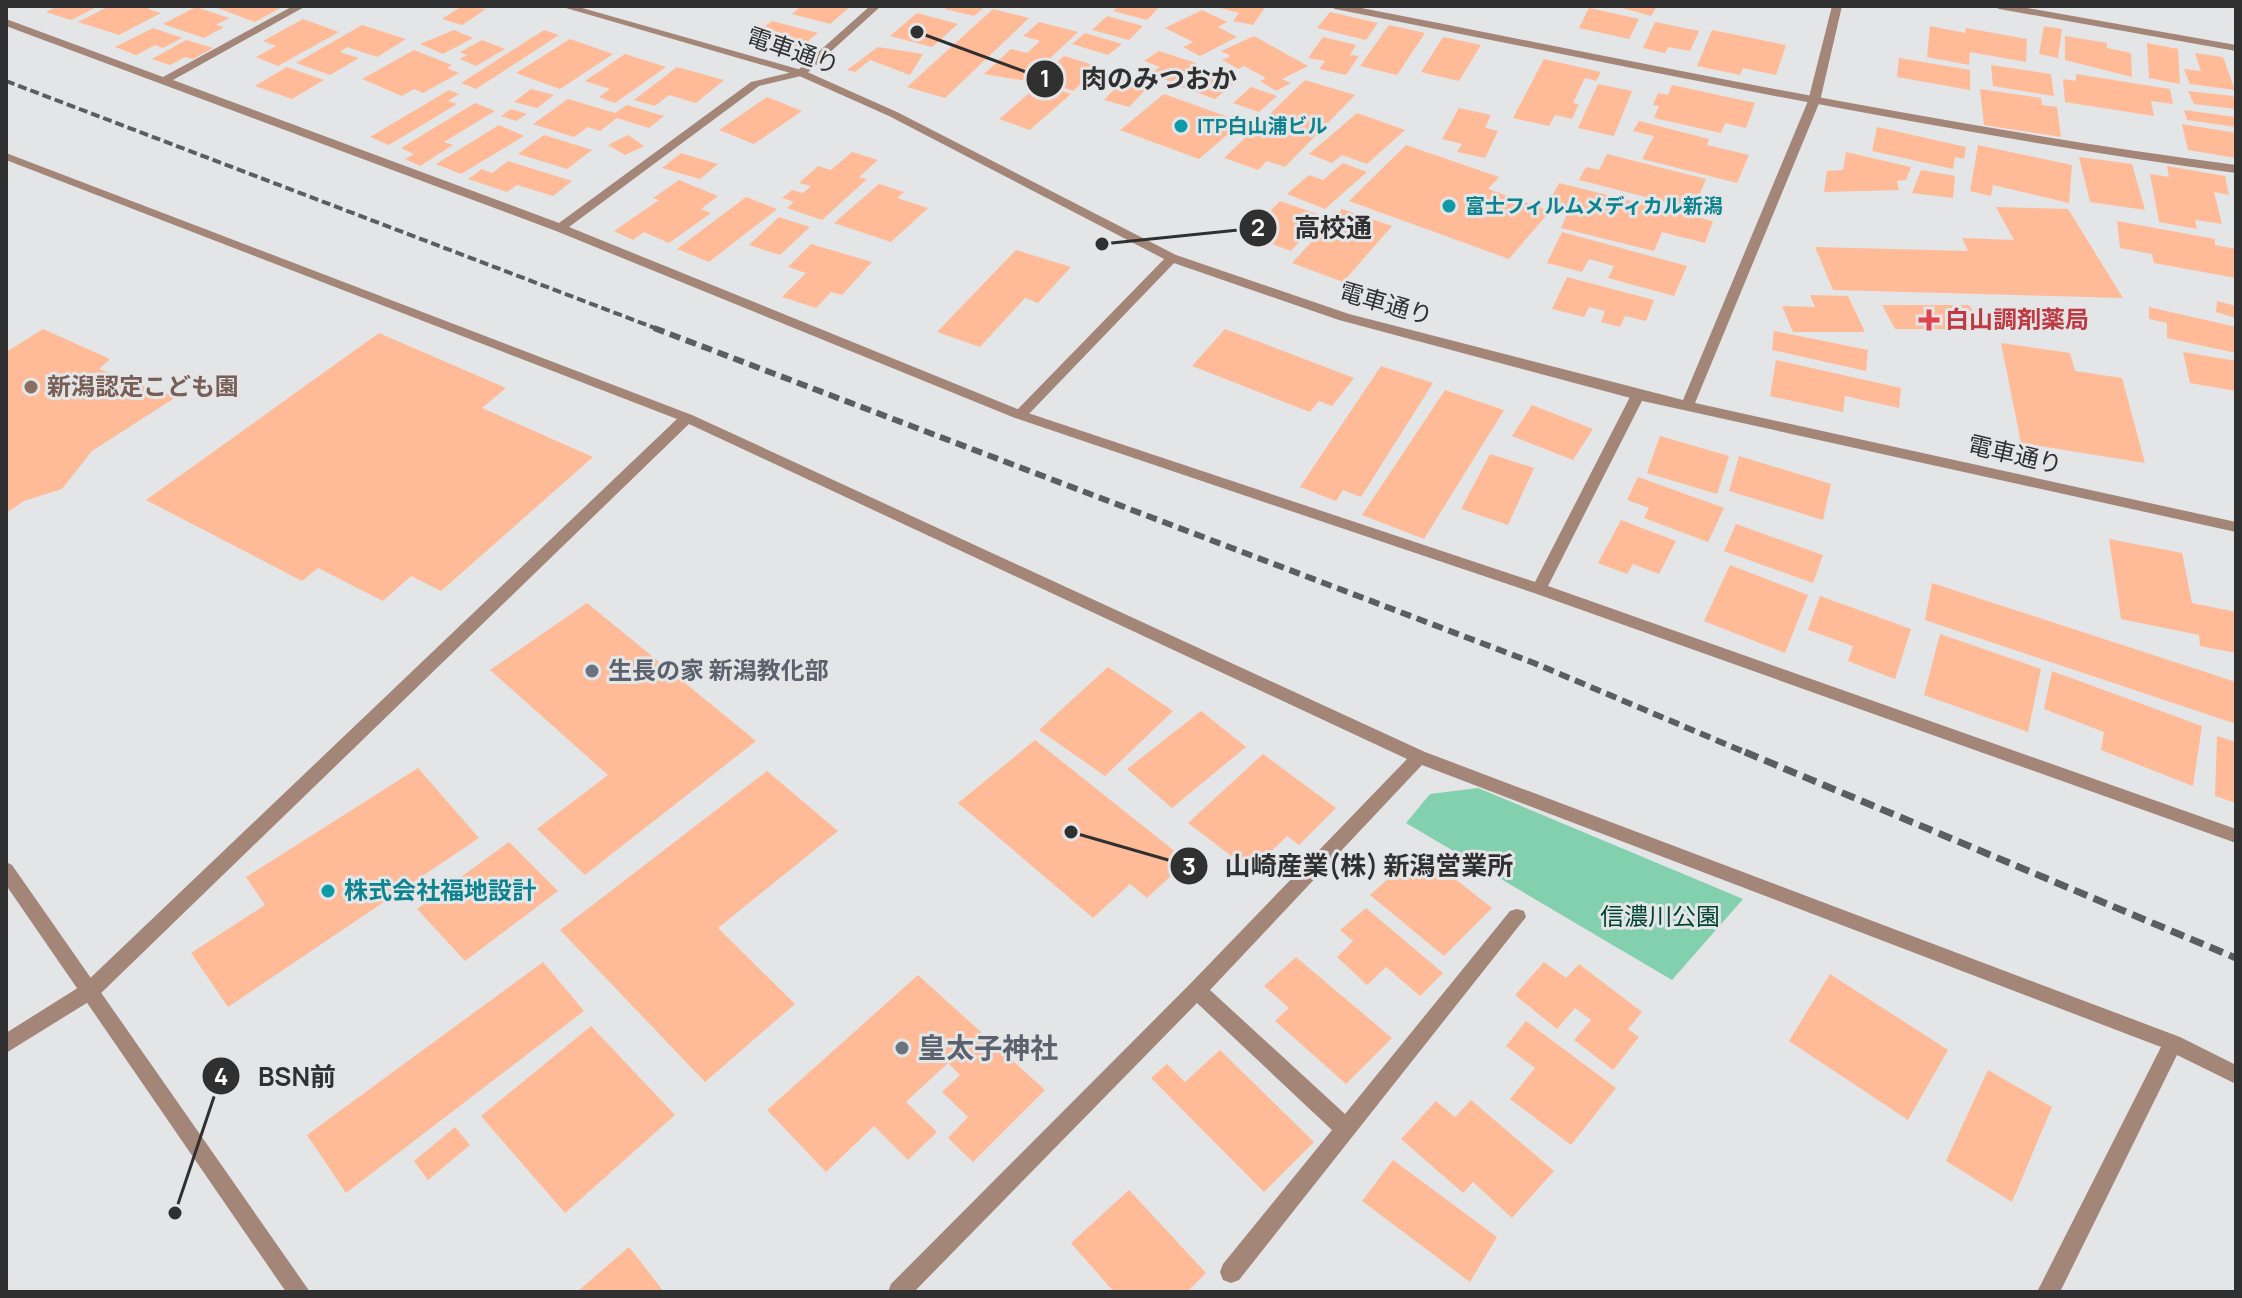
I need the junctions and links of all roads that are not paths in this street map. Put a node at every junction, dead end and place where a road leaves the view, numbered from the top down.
1 (301, 6) edge
2 (564, 6) edge
3 (876, 6) edge
4 (1335, 6) edge
5 (1837, 6) edge
6 (1999, 6) edge
7 (6, 22) edge
8 (2236, 48) edge
9 (801, 73) junction
10 (162, 82) junction
11 (1814, 101) junction
12 (6, 156) edge
13 (2236, 169) edge
14 (560, 228) junction
15 (1172, 258) junction
16 (1638, 395) junction
17 (1688, 404) junction
18 (1020, 415) junction
19 (687, 418) junction
20 (2236, 527) edge
21 (1539, 589) junction
22 (1419, 757) junction
23 (2236, 836) edge
24 (6, 870) edge
25 (1517, 917) dead end
26 (91, 990) junction
27 (1197, 990) junction
28 (2173, 1043) junction
29 (6, 1044) edge
30 (2236, 1075) edge
31 (1346, 1129) junction
32 (1231, 1272) dead end
33 (299, 1292) edge
34 (899, 1292) edge
35 (2048, 1292) edge

1 - 10 street
2 - 9 street, 電車通り
3 - 9 street
4 - 11 street
5 - 11 street
6 - 8 street
7 - 10 street
9 - 14 street
9 - 15 street, 電車通り
10 - 14 street
11 - 13 street
11 - 17 street
12 - 19 street
14 - 18 street
15 - 16 street, 電車通り
15 - 18 street
16 - 17 street, 電車通り
16 - 21 street
17 - 20 street, 電車通り
18 - 21 street
19 - 22 street
19 - 26 street
21 - 23 street
22 - 27 street
22 - 28 street
24 - 26 street
25 - 31 street
26 - 29 street
26 - 33 street
27 - 31 street
27 - 34 street
28 - 30 street
28 - 35 street
31 - 32 street

